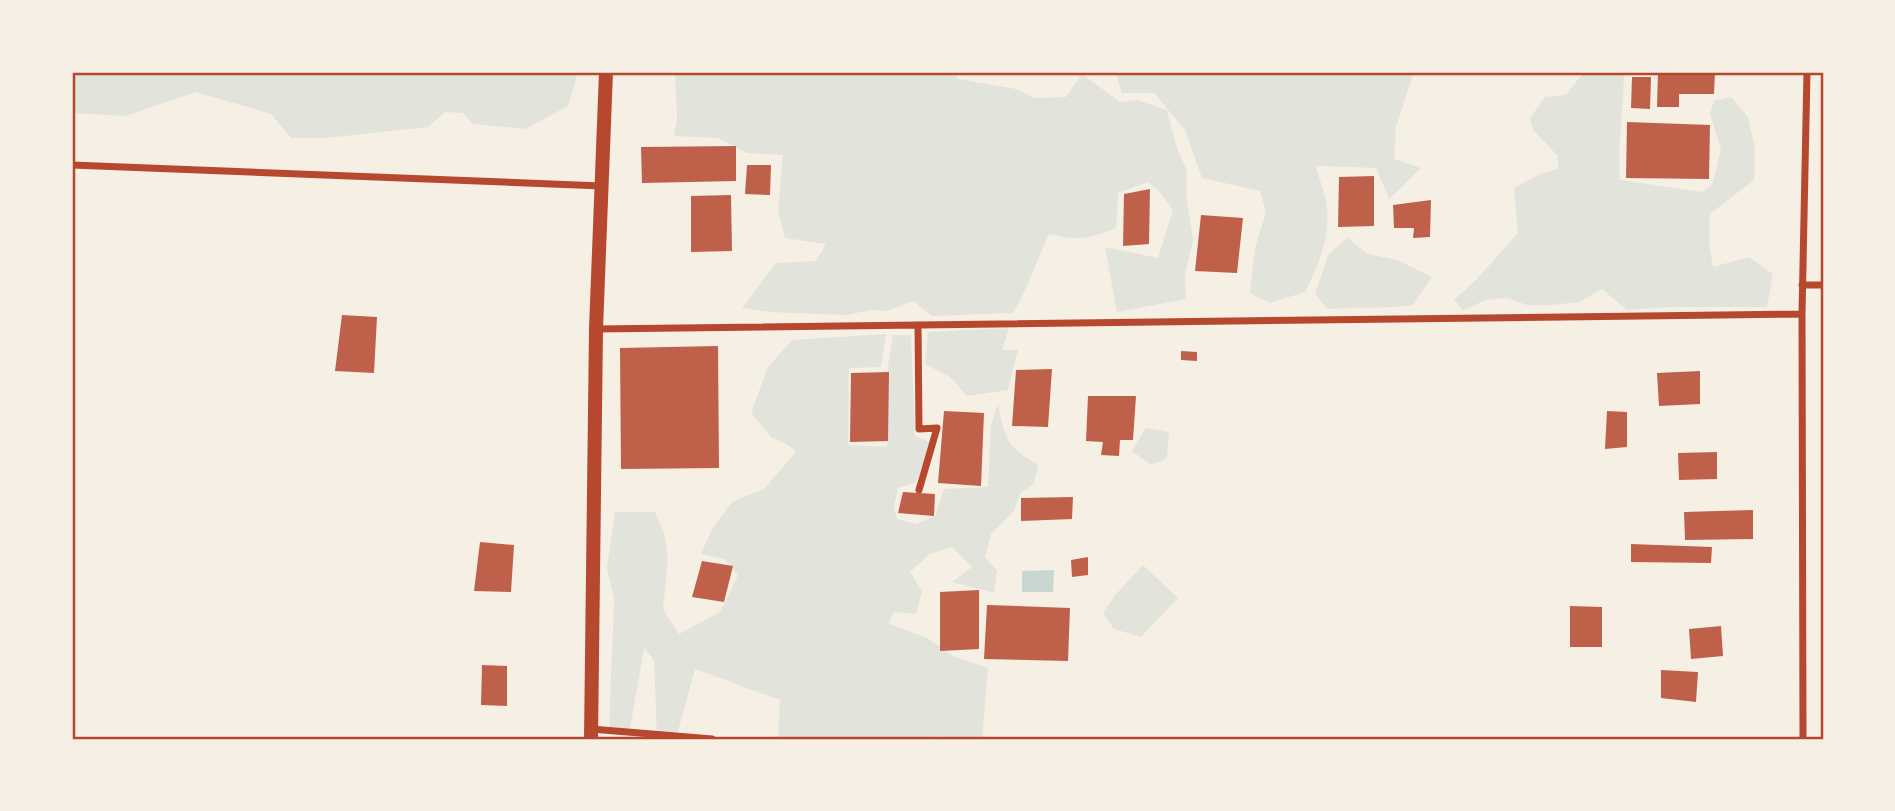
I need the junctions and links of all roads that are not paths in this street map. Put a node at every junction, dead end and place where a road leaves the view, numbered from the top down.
1 (606, 72) edge
2 (1807, 72) edge
3 (72, 166) edge
4 (602, 186) junction
5 (1802, 285) junction
6 (1823, 285) edge
7 (1802, 314) junction
8 (918, 325) junction
9 (596, 329) junction
10 (919, 490) dead end
11 (591, 734) edge
12 (712, 739) edge
13 (1802, 739) edge

1 - 4 main road
2 - 5 street
3 - 4 street
4 - 9 main road
5 - 6 street
5 - 7 street
7 - 8 street
7 - 13 street
8 - 9 street
8 - 10 street
9 - 11 main road
11 - 12 street

